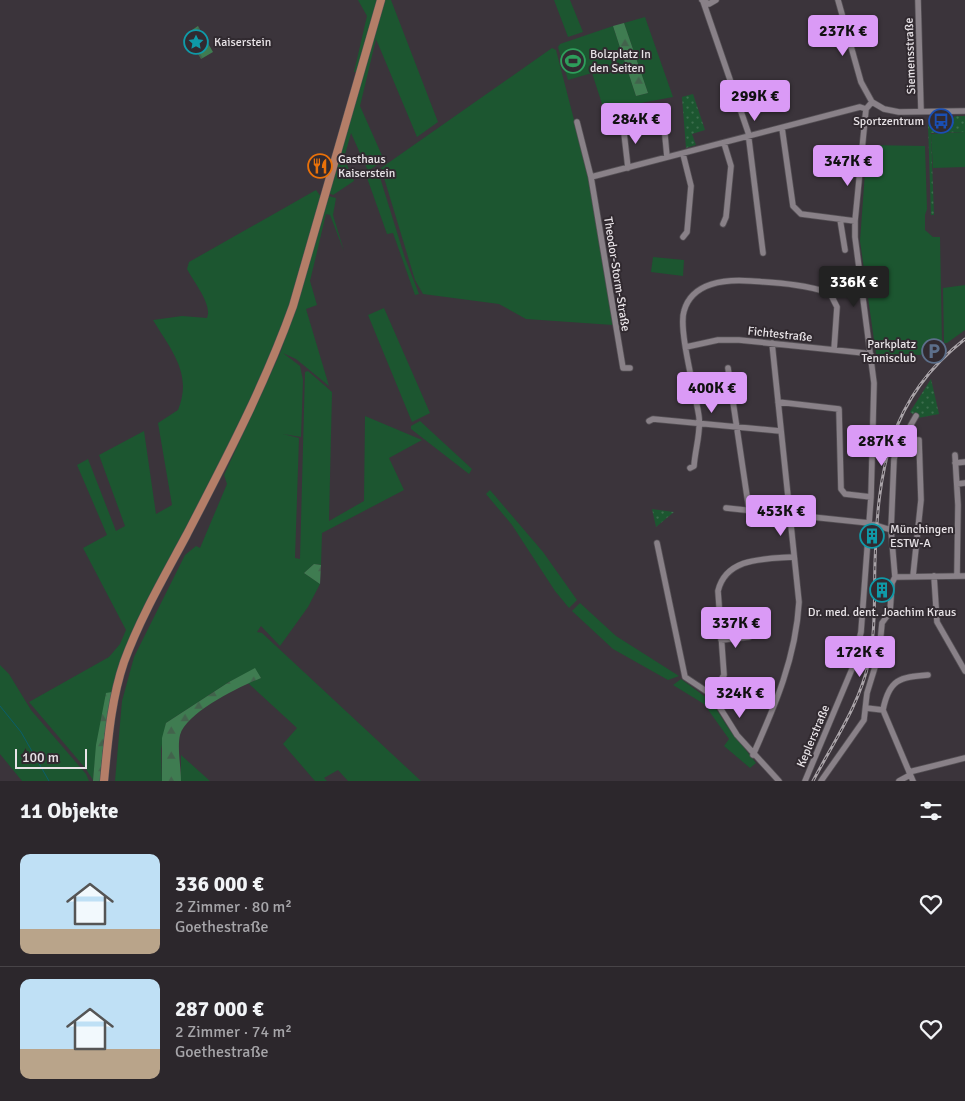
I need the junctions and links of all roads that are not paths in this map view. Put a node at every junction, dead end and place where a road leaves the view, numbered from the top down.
1 (381, 0) edge
2 (702, 0) edge
3 (716, 0) edge
4 (838, 0) edge
5 (918, 0) edge
6 (872, 102) junction
7 (866, 109) junction
8 (921, 111) junction
9 (965, 111) edge
10 (663, 114) dead end
11 (578, 122) dead end
12 (623, 124) dead end
13 (782, 128) junction
14 (748, 136) junction
15 (724, 143) junction
16 (683, 154) junction
17 (667, 157) junction
18 (628, 168) junction
19 (590, 177) junction
20 (840, 220) junction
21 (855, 221) junction
22 (723, 224) dead end
23 (683, 237) dead end
24 (845, 250) dead end
25 (763, 253) dead end
26 (772, 343) junction
27 (686, 347) junction
28 (834, 350) junction
29 (871, 355) junction
30 (630, 368) dead end
31 (728, 368) dead end
32 (778, 402) junction
33 (916, 416) dead end
34 (649, 421) dead end
35 (699, 423) junction
36 (738, 426) junction
37 (780, 431) junction
38 (901, 440) junction
39 (955, 454) dead end
40 (965, 462) edge
41 (956, 463) junction
42 (690, 468) dead end
43 (965, 483) edge
44 (957, 484) junction
45 (871, 497) junction
46 (965, 504) edge
47 (958, 505) junction
48 (726, 508) dead end
49 (749, 510) junction
50 (789, 514) junction
51 (869, 523) junction
52 (965, 524) edge
53 (958, 525) junction
54 (891, 530) junction
55 (658, 543) dead end
56 (958, 543) junction
57 (965, 543) edge
58 (793, 557) junction
59 (913, 576) junction
60 (934, 576) junction
61 (957, 576) junction
62 (965, 576) edge
63 (895, 577) junction
64 (750, 637) dead end
65 (721, 640) junction
66 (965, 672) edge
67 (928, 675) dead end
68 (712, 695) junction
69 (866, 708) junction
70 (883, 710) junction
71 (753, 755) junction
72 (965, 758) edge
73 (911, 776) edge
74 (104, 781) edge
75 (779, 781) edge
76 (804, 781) edge
77 (821, 781) edge
78 (899, 781) edge

1 - 74 main road
2 - 3 street
2 - 14 street
4 - 6 street
5 - 8 street, Siemensstraße
6 - 7 street
6 - 8 street
7 - 13 street
7 - 21 street, Keplerstraße
8 - 9 street
10 - 17 street
11 - 19 street
12 - 18 street
13 - 14 street
13 - 20 street
14 - 15 street
14 - 25 street
15 - 16 street
15 - 22 street
16 - 17 street
16 - 23 street
17 - 18 street
18 - 19 street
19 - 30 street, Theodor-Storm-Straße
20 - 21 street
20 - 24 street
21 - 29 street, Keplerstraße
26 - 27 street, Fichtestraße
26 - 28 street, Fichtestraße
26 - 32 street
27 - 28 street
27 - 35 street
28 - 29 street, Fichtestraße
29 - 45 street, Keplerstraße
31 - 36 street
32 - 37 street
32 - 45 street
33 - 38 street
34 - 35 street
35 - 36 street
35 - 42 street
36 - 37 street
36 - 49 street
37 - 50 street
38 - 54 street
38 - 59 street
39 - 41 street
40 - 41 street
41 - 44 street
43 - 44 street
44 - 47 street
45 - 51 street, Keplerstraße
46 - 47 street
47 - 53 street
48 - 49 street
49 - 50 street
50 - 51 street
50 - 58 street
51 - 54 street
51 - 76 street, Keplerstraße
52 - 53 street
53 - 56 street
54 - 63 street
55 - 68 street
56 - 57 street
56 - 61 street
58 - 65 street
58 - 71 street
59 - 60 street
59 - 63 street
60 - 61 street
60 - 66 street
61 - 62 street
63 - 69 street
64 - 65 street
65 - 68 street
67 - 70 street
68 - 71 street
69 - 70 street
69 - 77 street
70 - 73 street
71 - 75 street
72 - 73 street
73 - 78 street

